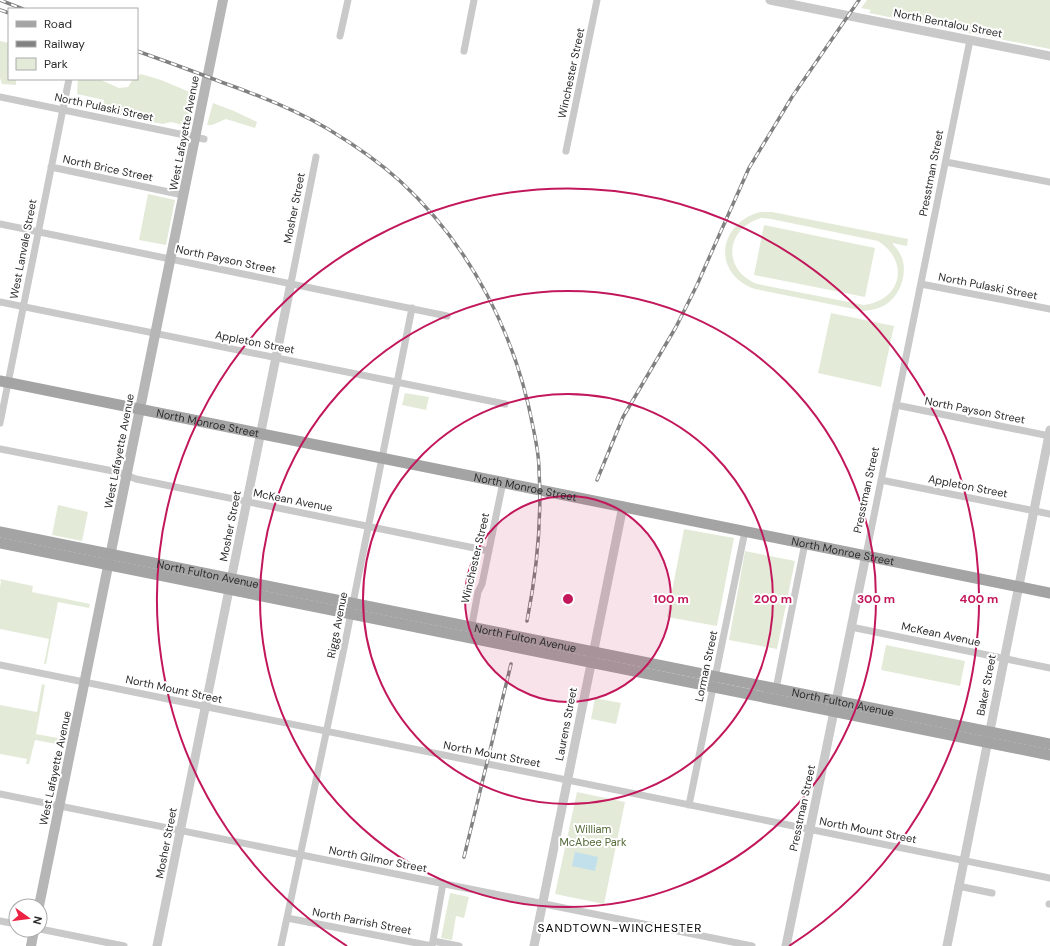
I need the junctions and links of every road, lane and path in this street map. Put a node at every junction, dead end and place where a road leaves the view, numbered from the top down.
1 (223, 0) edge
2 (348, 0) edge
3 (474, 0) edge
4 (597, 0) edge
5 (770, 0) edge
6 (340, 36) dead end
7 (970, 40) junction
8 (464, 51) dead end
9 (1050, 56) edge
10 (68, 80) edge
11 (0, 97) edge
12 (62, 110) junction
13 (195, 137) junction
14 (204, 139) dead end
15 (566, 151) dead end
16 (316, 157) dead end
17 (946, 162) junction
18 (51, 167) junction
19 (1050, 182) edge
20 (183, 195) joint
21 (0, 224) edge
22 (38, 231) junction
23 (171, 259) junction
24 (291, 283) junction
25 (921, 284) junction
26 (0, 302) edge
27 (23, 307) junction
28 (412, 308) junction
29 (1050, 309) edge
30 (447, 316) dead end
31 (155, 334) junction
32 (276, 358) junction
33 (4, 382) edge
34 (397, 382) junction
35 (506, 404) dead end
36 (896, 405) junction
37 (140, 409) junction
38 (0, 423) edge
39 (260, 434) junction
40 (1050, 434) edge
41 (0, 449) edge
42 (381, 459) junction
43 (127, 476) junction
44 (881, 480) junction
45 (503, 482) junction
46 (247, 502) junction
47 (623, 506) junction
48 (1034, 511) junction
49 (1050, 514) edge
50 (368, 526) junction
51 (745, 531) junction
52 (0, 532) edge
53 (0, 543) edge
54 (805, 543) junction
55 (489, 551) junction
56 (866, 555) junction
57 (110, 560) junction
58 (230, 585) junction
59 (1018, 586) junction
60 (1050, 593) edge
61 (351, 609) junction
62 (851, 627) junction
63 (470, 633) junction
64 (592, 657) junction
65 (1004, 658) junction
66 (0, 665) edge
67 (1050, 668) edge
68 (85, 682) junction
69 (714, 682) junction
70 (776, 689) junction
71 (835, 706) junction
72 (206, 707) junction
73 (326, 732) junction
74 (988, 737) junction
75 (1050, 744) edge
76 (1050, 755) edge
77 (568, 780) junction
78 (0, 794) edge
79 (689, 805) junction
80 (59, 806) junction
81 (810, 829) junction
82 (180, 830) junction
83 (301, 854) junction
84 (964, 860) junction
85 (1050, 878) edge
86 (443, 883) junction
87 (958, 886) junction
88 (992, 894) dead end
89 (41, 898) edge
90 (542, 904) junction
91 (287, 918) junction
92 (48, 931) edge
93 (432, 944) edge
94 (124, 946) edge
95 (157, 946) edge
96 (281, 946) edge
97 (459, 946) edge
98 (534, 946) edge
99 (752, 946) edge
100 (786, 946) edge
101 (947, 946) edge

1 - 23 main road, West Lafayette Avenue
2 - 6 street
3 - 8 street
4 - 15 street, Winchester Street
5 - 7 street, North Bentalou Street
7 - 9 street, North Bentalou Street
7 - 17 street, Presstman Street
10 - 12 street, West Lanvale Street
11 - 12 street, North Pulaski Street
12 - 13 street, North Pulaski Street
12 - 18 street, West Lanvale Street
13 - 14 street, North Pulaski Street
13 - 20 street, West Lafayette Avenue
16 - 24 street, Mosher Street
17 - 19 street
17 - 25 street, Presstman Street
18 - 20 street, North Brice Street
18 - 22 street, West Lanvale Street
21 - 22 street, North Payson Street
22 - 23 street, North Payson Street
22 - 27 street, West Lanvale Street
23 - 24 street, North Payson Street
23 - 31 main road, West Lafayette Avenue
24 - 28 street, North Payson Street
24 - 32 street, Mosher Street
25 - 29 street, North Pulaski Street
25 - 36 street, Presstman Street
26 - 27 street, Appleton Street
27 - 31 street, Appleton Street
27 - 33 street, West Lanvale Street
28 - 30 street, North Payson Street
28 - 34 street, Riggs Avenue
31 - 32 street, Appleton Street
31 - 37 main road, West Lafayette Avenue
32 - 34 street, Appleton Street
32 - 39 street, Mosher Street
33 - 37 main road, North Monroe Street
33 - 38 street, West Lanvale Street
34 - 35 street, Appleton Street
34 - 42 street, Riggs Avenue
36 - 40 street, North Payson Street
36 - 44 street, Presstman Street
37 - 39 main road, North Monroe Street
37 - 43 main road, West Lafayette Avenue
39 - 42 main road, North Monroe Street
39 - 46 street, Mosher Street
40 - 48 street, Baker Street
41 - 43 street, McKean Avenue
42 - 45 main road, North Monroe Street
42 - 50 street, Riggs Avenue
43 - 46 street, McKean Avenue
43 - 57 main road, West Lafayette Avenue
44 - 48 street, Appleton Street
44 - 56 street, Presstman Street
45 - 47 main road, North Monroe Street
45 - 55 street, Winchester Street
46 - 50 street, McKean Avenue
46 - 58 street, Mosher Street
47 - 51 main road, North Monroe Street
47 - 64 street, Laurens Street
48 - 49 street, Appleton Street
48 - 59 street, Baker Street
50 - 55 street, McKean Avenue
50 - 61 street, Riggs Avenue
51 - 54 main road, North Monroe Street
51 - 69 street, Lorman Street
52 - 57 main road, North Fulton Avenue
53 - 57 main road, North Fulton Avenue
54 - 56 main road, North Monroe Street
54 - 70 street
55 - 63 street, Winchester Street
56 - 59 main road, North Monroe Street
56 - 62 street, Presstman Street
57 - 58 main road, North Fulton Avenue
57 - 68 main road, West Lafayette Avenue
58 - 61 main road, North Fulton Avenue
58 - 72 street, Mosher Street
59 - 60 main road, North Monroe Street
59 - 65 street, Baker Street
61 - 63 main road, North Fulton Avenue
61 - 73 street, Riggs Avenue
62 - 65 street, McKean Avenue
62 - 71 street, Presstman Street
63 - 64 main road, North Fulton Avenue
64 - 69 main road, North Fulton Avenue
64 - 77 street, Laurens Street
65 - 67 street, McKean Avenue
65 - 74 street, Baker Street
66 - 68 street, North Mount Street
68 - 72 street, North Mount Street
68 - 80 main road, West Lafayette Avenue
69 - 70 main road, North Fulton Avenue
69 - 71 main road, North Fulton Avenue
69 - 79 street, Lorman Street
70 - 71 main road, North Fulton Avenue
71 - 74 main road, North Fulton Avenue
71 - 81 street, Presstman Street
72 - 73 street, North Mount Street
72 - 82 street, Mosher Street
73 - 77 street, North Mount Street
73 - 83 street, Riggs Avenue
74 - 75 main road, North Fulton Avenue
74 - 76 main road, North Fulton Avenue
74 - 84 street, Baker Street
77 - 79 street, North Mount Street
77 - 90 street, Laurens Street
78 - 80 street, North Gilmor Street
79 - 81 street, North Mount Street
80 - 82 street, North Gilmor Street
80 - 89 main road, West Lafayette Avenue
81 - 84 street, North Mount Street
81 - 100 street, Presstman Street
82 - 83 street, North Gilmor Street
82 - 95 street, Mosher Street
83 - 86 street, North Gilmor Street
83 - 91 street, Riggs Avenue
84 - 85 street, North Mount Street
84 - 87 street, Baker Street
86 - 90 street, North Gilmor Street
86 - 93 street
87 - 88 street
87 - 101 street, Baker Street
90 - 98 street, Laurens Street
90 - 99 street, North Gilmor Street
91 - 93 street, North Parrish Street
91 - 96 street, Riggs Avenue
92 - 94 street
93 - 97 street, North Parrish Street

